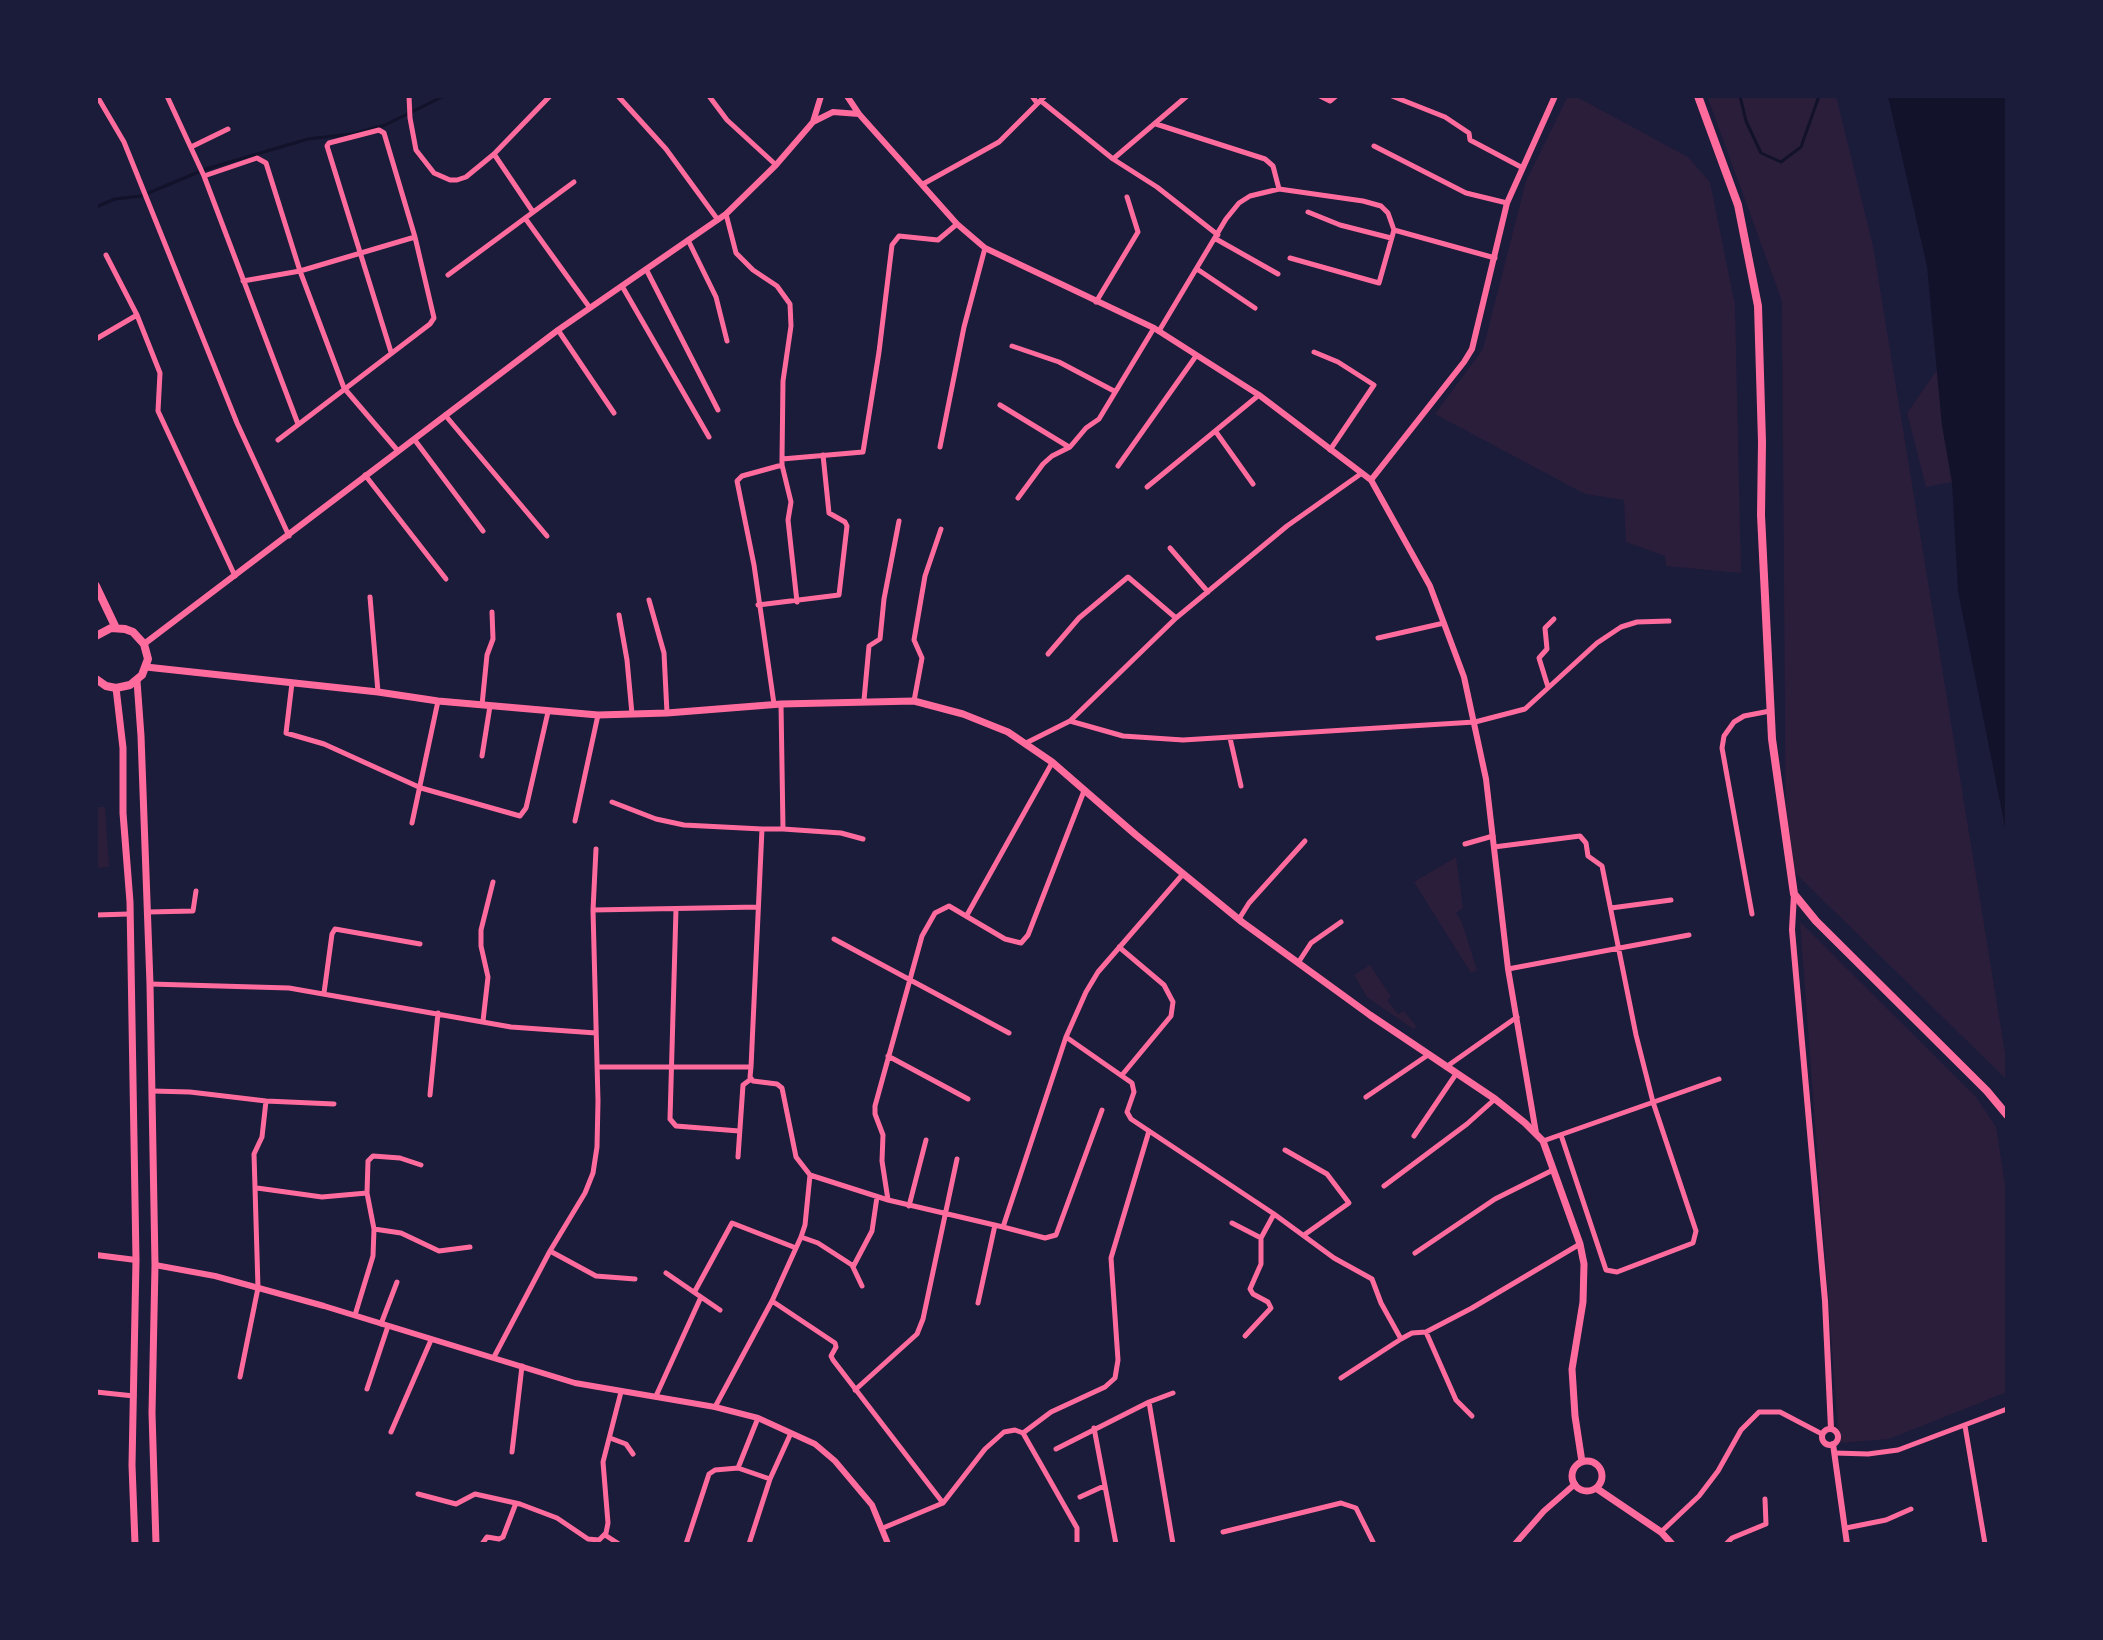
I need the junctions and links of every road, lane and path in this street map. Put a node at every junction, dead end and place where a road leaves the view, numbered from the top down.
1 (97, 96) edge
2 (168, 96) edge
3 (409, 96) edge
4 (550, 96) edge
5 (618, 96) edge
6 (709, 96) edge
7 (821, 96) edge
8 (847, 96) edge
9 (1032, 96) edge
10 (1187, 96) edge
11 (1320, 96) edge
12 (1336, 96) edge
13 (1392, 96) edge
14 (1555, 96) edge
15 (1698, 96) edge
16 (1041, 100) edge
17 (859, 114) junction
18 (813, 122) junction
19 (1156, 124) junction
20 (228, 129) dead end
21 (1374, 146) dead end
22 (191, 147) junction
23 (494, 154) junction
24 (1113, 159) junction
25 (776, 165) junction
26 (1521, 167) junction
27 (202, 172) junction
28 (574, 182) dead end
29 (923, 184) junction
30 (1279, 189) junction
31 (1127, 197) dead end
32 (1507, 203) junction
33 (533, 212) junction
34 (1308, 212) dead end
35 (726, 214) junction
36 (525, 218) junction
37 (718, 220) junction
38 (957, 224) junction
39 (1394, 230) junction
40 (415, 237) junction
41 (1217, 237) junction
42 (1391, 238) junction
43 (688, 240) junction
44 (985, 248) junction
45 (360, 252) junction
46 (106, 255) dead end
47 (1290, 258) dead end
48 (1495, 258) junction
49 (646, 269) junction
50 (1197, 269) junction
51 (300, 271) junction
52 (1278, 274) dead end
53 (448, 275) dead end
54 (243, 281) junction
55 (622, 286) junction
56 (1096, 302) junction
57 (590, 308) junction
58 (1255, 308) dead end
59 (137, 315) junction
60 (558, 330) junction
61 (1157, 330) junction
62 (96, 339) edge
63 (727, 341) dead end
64 (1012, 346) dead end
65 (391, 352) junction
66 (1314, 352) dead end
67 (1196, 356) junction
68 (344, 388) junction
69 (1114, 391) junction
70 (1259, 395) junction
71 (1000, 405) dead end
72 (718, 410) dead end
73 (614, 413) dead end
74 (445, 415) junction
75 (298, 424) junction
76 (1216, 432) junction
77 (709, 437) dead end
78 (414, 439) junction
79 (278, 440) dead end
80 (940, 447) dead end
81 (1070, 447) junction
82 (1330, 450) junction
83 (398, 451) junction
84 (823, 455) junction
85 (782, 462) junction
86 (1118, 466) dead end
87 (1362, 473) junction
88 (365, 475) junction
89 (1371, 480) junction
90 (1253, 484) dead end
91 (1147, 487) dead end
92 (1018, 498) dead end
93 (899, 521) dead end
94 (941, 529) dead end
95 (483, 531) dead end
96 (289, 536) junction
97 (547, 536) dead end
98 (1170, 548) dead end
99 (235, 576) junction
100 (446, 579) dead end
101 (96, 586) edge
102 (1208, 592) junction
103 (370, 597) dead end
104 (649, 600) dead end
105 (797, 602) junction
106 (758, 605) junction
107 (492, 612) dead end
108 (619, 615) dead end
109 (1176, 618) junction
110 (1554, 619) dead end
111 (1669, 621) dead end
112 (1445, 623) junction
113 (116, 628) junction
114 (96, 636) edge
115 (1378, 638) dead end
116 (144, 644) junction
117 (1048, 654) dead end
118 (146, 667) junction
119 (96, 679) edge
120 (137, 681) junction
121 (292, 683) junction
122 (1548, 687) junction
123 (116, 688) junction
124 (378, 692) junction
125 (864, 700) junction
126 (438, 701) junction
127 (914, 701) junction
128 (778, 704) junction
129 (486, 706) junction
130 (1771, 711) junction
131 (548, 712) junction
132 (667, 713) junction
133 (632, 714) junction
134 (598, 715) junction
135 (1070, 721) junction
136 (1475, 722) junction
137 (1230, 738) junction
138 (1026, 743) junction
139 (482, 756) dead end
140 (1052, 762) junction
141 (1241, 786) dead end
142 (421, 788) junction
143 (1084, 791) junction
144 (612, 802) dead end
145 (575, 821) dead end
146 (412, 823) dead end
147 (762, 829) junction
148 (783, 829) junction
149 (1493, 836) junction
150 (863, 839) dead end
151 (1305, 841) dead end
152 (1465, 844) dead end
153 (1494, 847) junction
154 (596, 849) dead end
155 (1183, 874) junction
156 (493, 882) dead end
157 (196, 891) dead end
158 (1794, 894) junction
159 (1671, 900) dead end
160 (758, 907) junction
161 (1611, 908) junction
162 (676, 909) junction
163 (593, 910) junction
164 (148, 912) junction
165 (129, 914) junction
166 (1752, 914) dead end
167 (96, 915) edge
168 (967, 915) junction
169 (1239, 919) junction
170 (1341, 922) dead end
171 (1689, 935) dead end
172 (834, 939) dead end
173 (420, 944) dead end
174 (1119, 947) junction
175 (1618, 950) junction
176 (1298, 963) junction
177 (1508, 969) junction
178 (911, 979) junction
179 (150, 984) junction
180 (324, 993) junction
181 (438, 1013) junction
182 (1517, 1017) junction
183 (483, 1021) junction
184 (596, 1033) junction
185 (1009, 1033) dead end
186 (1066, 1037) junction
187 (1428, 1055) junction
188 (888, 1056) junction
189 (673, 1066) junction
190 (598, 1067) junction
191 (751, 1067) junction
192 (1446, 1067) junction
193 (1456, 1074) junction
194 (1122, 1075) junction
195 (751, 1079) junction
196 (1719, 1079) dead end
197 (152, 1091) junction
198 (430, 1095) dead end
199 (1366, 1097) dead end
200 (968, 1099) dead end
201 (1495, 1099) junction
202 (266, 1101) junction
203 (1653, 1102) junction
204 (334, 1104) dead end
205 (1102, 1110) dead end
206 (2007, 1115) edge
207 (739, 1131) junction
208 (1149, 1131) junction
209 (1536, 1133) junction
210 (1561, 1135) junction
211 (1414, 1136) dead end
212 (926, 1140) dead end
213 (1543, 1141) junction
214 (1285, 1150) dead end
215 (738, 1157) dead end
216 (957, 1159) dead end
217 (421, 1165) dead end
218 (1553, 1170) junction
219 (810, 1175) junction
220 (1384, 1186) dead end
221 (257, 1188) junction
222 (367, 1193) junction
223 (877, 1197) junction
224 (888, 1200) junction
225 (909, 1206) junction
226 (946, 1213) junction
227 (1274, 1214) junction
228 (1232, 1223) dead end
229 (995, 1225) junction
230 (1003, 1227) junction
231 (374, 1229) junction
232 (1304, 1235) junction
233 (801, 1237) junction
234 (1261, 1238) junction
235 (1580, 1244) junction
236 (470, 1247) dead end
237 (796, 1248) junction
238 (550, 1251) junction
239 (1415, 1253) dead end
240 (96, 1255) edge
241 (136, 1260) junction
242 (155, 1265) junction
243 (853, 1267) junction
244 (666, 1273) dead end
245 (635, 1279) dead end
246 (397, 1282) dead end
247 (862, 1286) dead end
248 (258, 1288) junction
249 (695, 1291) junction
250 (701, 1297) junction
251 (772, 1301) junction
252 (978, 1303) dead end
253 (720, 1310) dead end
254 (355, 1315) junction
255 (384, 1325) junction
256 (1426, 1332) junction
257 (1245, 1336) dead end
258 (1401, 1339) junction
259 (431, 1340) junction
260 (494, 1357) junction
261 (522, 1365) junction
262 (240, 1377) dead end
263 (1341, 1378) dead end
264 (367, 1389) dead end
265 (855, 1390) junction
266 (96, 1392) edge
267 (621, 1392) junction
268 (1173, 1393) dead end
269 (134, 1396) junction
270 (656, 1396) junction
271 (1149, 1402) junction
272 (715, 1407) junction
273 (2007, 1409) edge
274 (1472, 1416) dead end
275 (758, 1418) junction
276 (1965, 1426) junction
277 (1094, 1428) junction
278 (1831, 1429) junction
279 (391, 1432) dead end
280 (791, 1432) junction
281 (1023, 1433) junction
282 (1822, 1434) junction
283 (610, 1438) junction
284 (1833, 1444) junction
285 (1056, 1449) dead end
286 (512, 1452) dead end
287 (1835, 1453) junction
288 (633, 1454) dead end
289 (1582, 1462) junction
290 (738, 1468) junction
291 (770, 1479) junction
292 (1575, 1484) junction
293 (1104, 1486) junction
294 (1596, 1488) junction
295 (418, 1494) dead end
296 (1080, 1497) dead end
297 (1765, 1499) dead end
298 (516, 1503) junction
299 (943, 1503) junction
300 (1911, 1509) dead end
301 (883, 1528) junction
302 (1846, 1528) junction
303 (1223, 1532) dead end
304 (1661, 1532) junction
305 (605, 1535) junction
306 (887, 1541) edge
307 (135, 1544) edge
308 (156, 1544) edge
309 (482, 1544) edge
310 (619, 1544) edge
311 (686, 1544) edge
312 (749, 1544) edge
313 (1077, 1544) edge
314 (1116, 1544) edge
315 (1173, 1544) edge
316 (1374, 1544) edge
317 (1515, 1544) edge
318 (1672, 1544) edge
319 (1726, 1544) edge
320 (1847, 1544) edge
321 (1985, 1544) edge

1 - 96 street
2 - 22 street
3 - 23 street
4 - 23 street
5 - 37 street
6 - 25 street
7 - 18 street
8 - 17 street
9 - 16 street
10 - 19 street
11 - 12 street
13 - 26 street
14 - 26 street
15 - 130 main road
16 - 24 street
16 - 29 street
17 - 18 street
17 - 29 street
18 - 25 street
19 - 24 street
19 - 30 street
20 - 22 street
21 - 32 street
22 - 27 street
23 - 33 street
24 - 41 street
25 - 35 street
26 - 32 street
27 - 51 street
27 - 54 street
28 - 33 street
29 - 38 street
30 - 39 street
30 - 41 street
31 - 56 street
32 - 48 street
33 - 36 street
34 - 42 street
35 - 37 street
35 - 85 street
36 - 53 street
36 - 57 street
37 - 43 street
38 - 44 street
38 - 84 street
39 - 42 street
39 - 48 street
40 - 45 street
40 - 45 street
40 - 65 street
41 - 50 street
41 - 52 street
42 - 47 street
43 - 49 street
43 - 63 street
44 - 56 street
44 - 80 street
45 - 51 street
45 - 65 street
46 - 59 street
48 - 89 street
49 - 55 street
49 - 72 street
50 - 58 street
50 - 61 street
51 - 54 street
51 - 68 street
54 - 75 street
55 - 57 street
55 - 77 street
56 - 61 street
57 - 60 street
59 - 62 street
59 - 99 street
60 - 73 street
60 - 74 street
61 - 67 street
61 - 69 street
64 - 69 street
65 - 68 street
66 - 82 street
67 - 70 street
67 - 86 street
68 - 75 street
68 - 83 street
69 - 81 street
70 - 76 street
70 - 82 street
71 - 81 street
74 - 78 street
74 - 97 street
75 - 79 street
76 - 90 street
76 - 91 street
78 - 83 street
78 - 95 street
81 - 92 street
82 - 87 street
83 - 88 street
84 - 85 street
84 - 105 street
85 - 105 street
85 - 106 street
87 - 89 street
87 - 102 street
88 - 96 street
88 - 100 street
89 - 112 street
93 - 125 street
94 - 127 street
96 - 99 street
98 - 102 street
99 - 116 street
101 - 113 main road
102 - 109 street
103 - 124 street
104 - 132 street
105 - 106 street
106 - 128 street
107 - 129 street
108 - 133 street
109 - 117 street
109 - 135 street
110 - 122 street
111 - 122 street
112 - 115 street
112 - 136 street
113 - 114 main road
113 - 116 main road
116 - 118 main road
118 - 120 main road
118 - 121 main road
119 - 123 main road
120 - 123 main road
120 - 164 main road
121 - 124 main road
121 - 142 street
122 - 136 street
123 - 165 main road
124 - 126 main road
125 - 127 main road
125 - 128 main road
126 - 129 main road
126 - 142 street
127 - 138 main road
128 - 132 main road
128 - 148 street
129 - 131 main road
129 - 139 street
130 - 158 main road
130 - 166 street
131 - 134 main road
131 - 142 street
132 - 133 main road
133 - 134 main road
134 - 145 street
135 - 137 street
135 - 138 street
136 - 137 street
136 - 149 street
137 - 141 street
138 - 140 main road
140 - 143 main road
140 - 168 street
142 - 146 street
143 - 155 main road
143 - 168 street
144 - 147 street
147 - 148 street
147 - 160 street
148 - 150 street
149 - 152 street
149 - 153 street
151 - 169 street
153 - 161 street
153 - 177 street
154 - 163 street
155 - 169 main road
155 - 174 street
156 - 183 street
157 - 164 street
158 - 206 main road
158 - 278 street
159 - 161 street
160 - 162 street
160 - 191 street
161 - 175 street
162 - 163 street
162 - 189 street
163 - 184 street
164 - 179 main road
165 - 167 street
165 - 241 main road
168 - 178 street
169 - 176 main road
170 - 176 street
171 - 175 street
172 - 178 street
173 - 180 street
174 - 186 street
174 - 194 street
175 - 177 street
175 - 203 street
176 - 187 main road
177 - 182 street
178 - 185 street
178 - 188 street
179 - 180 street
179 - 197 main road
180 - 181 street
181 - 183 street
181 - 198 street
182 - 192 street
182 - 209 street
183 - 184 street
184 - 190 street
186 - 194 street
186 - 230 street
187 - 192 main road
187 - 199 street
188 - 200 street
188 - 224 street
189 - 190 street
189 - 191 street
189 - 207 street
190 - 238 street
191 - 195 street
192 - 193 main road
193 - 201 main road
193 - 211 street
194 - 208 street
195 - 207 street
195 - 219 street
196 - 203 street
197 - 202 street
197 - 242 main road
201 - 209 main road
201 - 220 street
202 - 204 street
202 - 221 street
203 - 210 street
203 - 210 street
205 - 230 street
207 - 215 street
208 - 227 street
208 - 281 street
209 - 213 main road
210 - 213 street
212 - 225 street
213 - 218 main road
214 - 232 street
216 - 226 street
217 - 222 street
218 - 235 main road
218 - 239 street
219 - 223 street
219 - 233 street
221 - 222 street
221 - 248 street
222 - 231 street
223 - 224 street
223 - 243 street
224 - 225 street
225 - 226 street
226 - 229 street
226 - 265 street
227 - 232 street
227 - 234 street
228 - 234 street
229 - 230 street
229 - 252 street
231 - 236 street
231 - 254 street
232 - 258 street
233 - 237 street
233 - 243 street
234 - 257 street
235 - 256 street
235 - 289 main road
237 - 249 street
237 - 251 street
238 - 245 street
238 - 260 street
240 - 241 street
241 - 269 main road
242 - 248 street
242 - 308 main road
243 - 247 street
244 - 249 street
246 - 255 street
248 - 254 street
248 - 262 street
249 - 250 street
250 - 253 street
250 - 270 street
251 - 265 street
251 - 272 street
254 - 255 street
255 - 259 street
255 - 264 street
256 - 258 street
256 - 274 street
258 - 263 street
259 - 260 street
259 - 279 street
260 - 261 street
261 - 267 street
261 - 286 street
265 - 299 street
266 - 269 street
267 - 270 street
267 - 283 street
268 - 271 street
269 - 307 main road
270 - 272 street
271 - 277 street
271 - 315 street
272 - 275 street
273 - 276 street
275 - 280 street
275 - 290 street
276 - 287 street
276 - 321 street
277 - 285 street
277 - 293 street
278 - 282 street
278 - 284 street
280 - 291 street
280 - 301 street
281 - 299 street
281 - 313 street
282 - 284 street
282 - 304 street
283 - 288 street
283 - 305 street
284 - 287 street
287 - 302 street
289 - 292 main road
289 - 294 main road
290 - 291 street
290 - 311 street
291 - 312 street
292 - 294 main road
292 - 317 street
293 - 296 street
293 - 314 street
294 - 304 main road
295 - 298 street
297 - 319 street
298 - 305 street
298 - 309 street
299 - 301 street
300 - 302 street
301 - 306 street
302 - 320 street
303 - 316 street
304 - 318 main road
305 - 310 street

